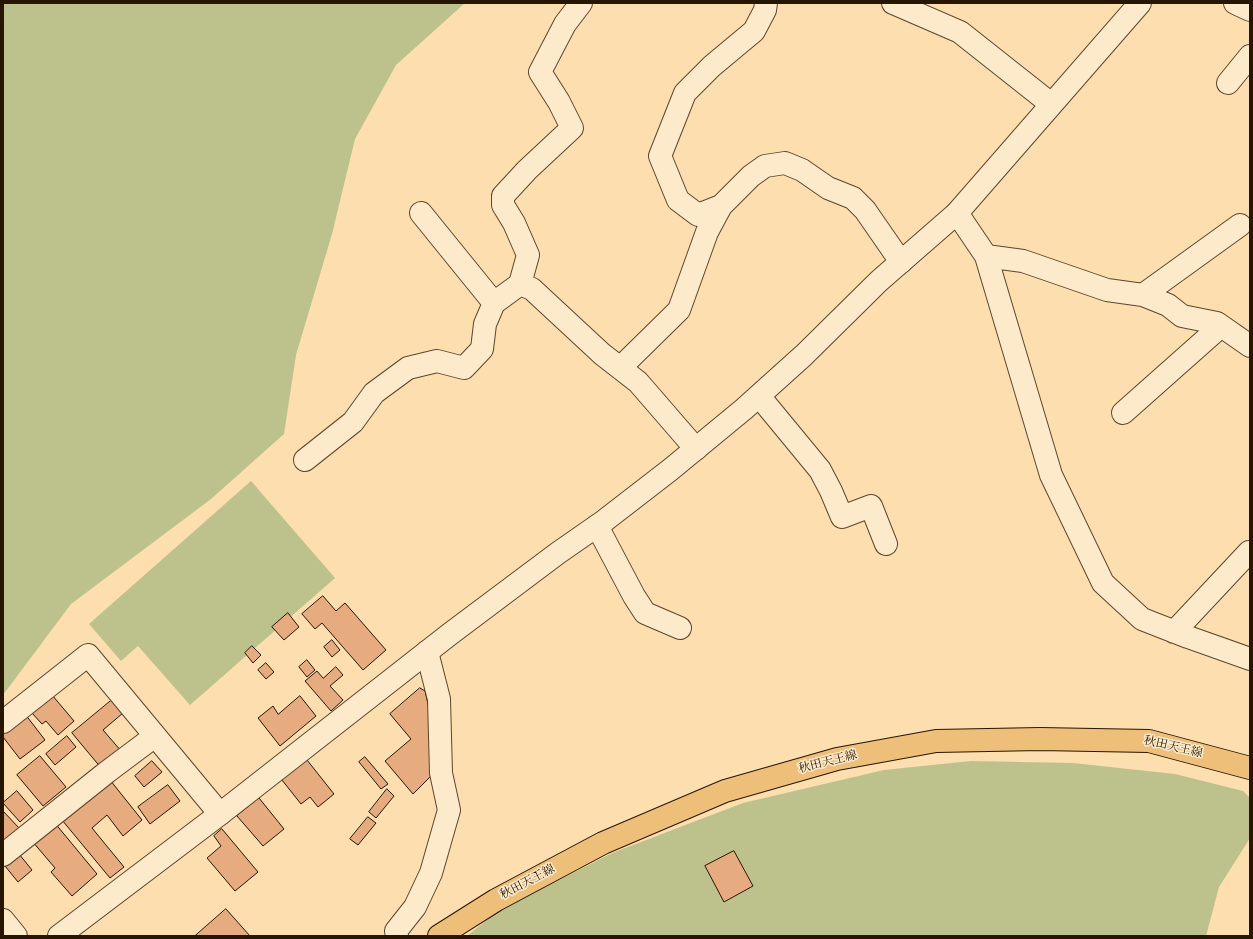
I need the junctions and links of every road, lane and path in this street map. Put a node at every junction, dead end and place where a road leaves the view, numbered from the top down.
1 (581, 3) edge
2 (766, 3) edge
3 (893, 3) edge
4 (1140, 3) edge
5 (1235, 3) edge
6 (923, 8) edge
7 (1250, 10) edge
8 (1250, 56) edge
9 (1228, 83) dead end
10 (1051, 104) junction
11 (720, 206) junction
12 (421, 213) dead end
13 (957, 213) junction
14 (1240, 225) dead end
15 (986, 256) junction
16 (901, 262) junction
17 (520, 284) junction
18 (1143, 295) junction
19 (494, 303) junction
20 (1221, 326) junction
21 (1250, 346) edge
22 (620, 368) junction
23 (759, 396) junction
24 (1123, 413) dead end
25 (696, 449) junction
26 (305, 460) dead end
27 (597, 526) junction
28 (886, 544) dead end
29 (1249, 552) edge
30 (680, 628) dead end
31 (1174, 632) junction
32 (427, 652) junction
33 (1250, 659) edge
34 (3, 722) edge
35 (155, 736) junction
36 (1250, 768) edge
37 (220, 814) junction
38 (3, 856) edge
39 (3, 920) edge
40 (16, 936) edge
41 (59, 936) edge
42 (397, 936) edge
43 (439, 936) edge

1 - 17 street
2 - 11 street
3 - 6 street
4 - 10 street
5 - 7 street
6 - 10 street
8 - 9 street
10 - 13 street
11 - 16 street
11 - 22 street
12 - 19 street
13 - 15 street
13 - 16 street
14 - 18 street
15 - 18 street
15 - 31 street
16 - 23 street
17 - 19 street
17 - 22 street
18 - 20 street
19 - 26 street
20 - 21 street
20 - 24 street
22 - 25 street
23 - 25 street
23 - 28 street
25 - 27 street
27 - 30 street
27 - 32 street
29 - 31 street
31 - 33 street
32 - 37 street
32 - 42 street
34 - 35 street
35 - 37 street
35 - 38 street
36 - 43 main road, 秋田天王線
37 - 41 street
39 - 40 street

